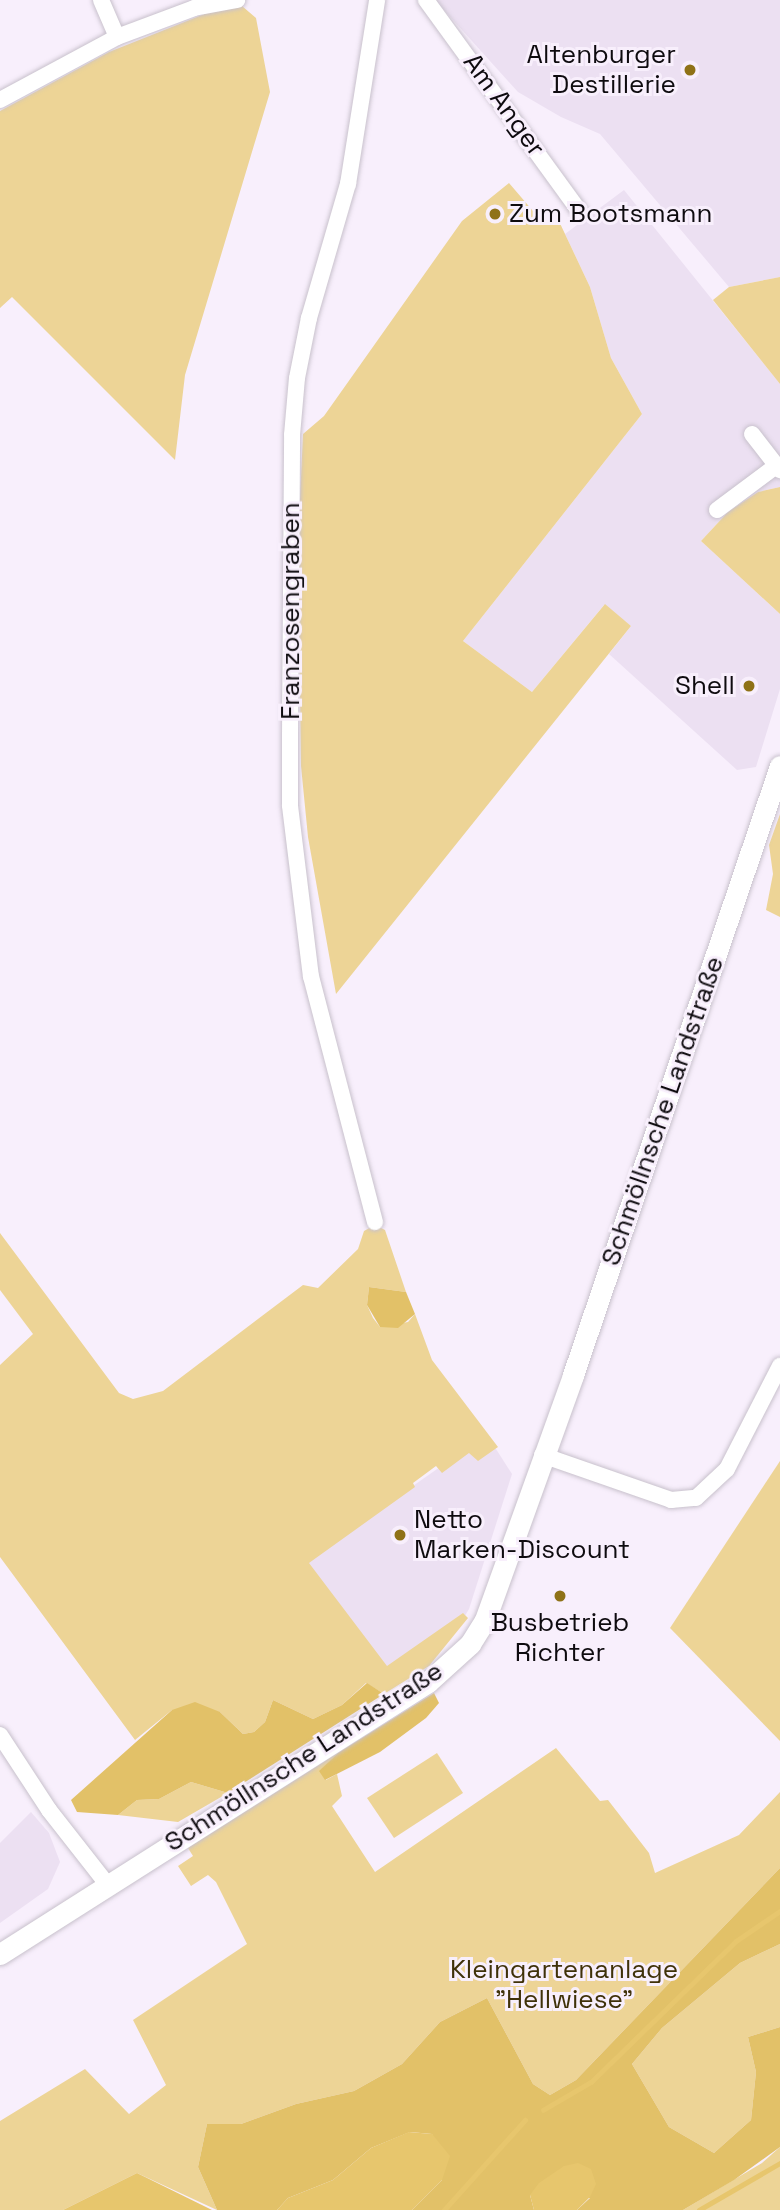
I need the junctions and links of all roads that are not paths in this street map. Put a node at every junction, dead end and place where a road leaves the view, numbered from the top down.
1 (101, 0) edge
2 (237, 0) edge
3 (377, 0) edge
4 (426, 0) edge
5 (117, 37) junction
6 (0, 100) edge
7 (580, 212) dead end
8 (752, 433) dead end
9 (778, 468) edge
10 (717, 510) dead end
11 (780, 766) edge
12 (375, 1222) dead end
13 (780, 1366) edge
14 (542, 1455) junction
15 (0, 1735) edge
16 (107, 1884) junction
17 (0, 1954) edge

1 - 5 street
2 - 5 street
3 - 12 street, Franzosengraben
4 - 7 street, Am Anger
5 - 6 street
8 - 9 street
9 - 10 street
11 - 14 main road, Schmöllnsche Landstraße
13 - 14 street
14 - 16 main road, Schmöllnsche Landstraße
15 - 16 street
16 - 17 main road, Schmöllnsche Landstraße

